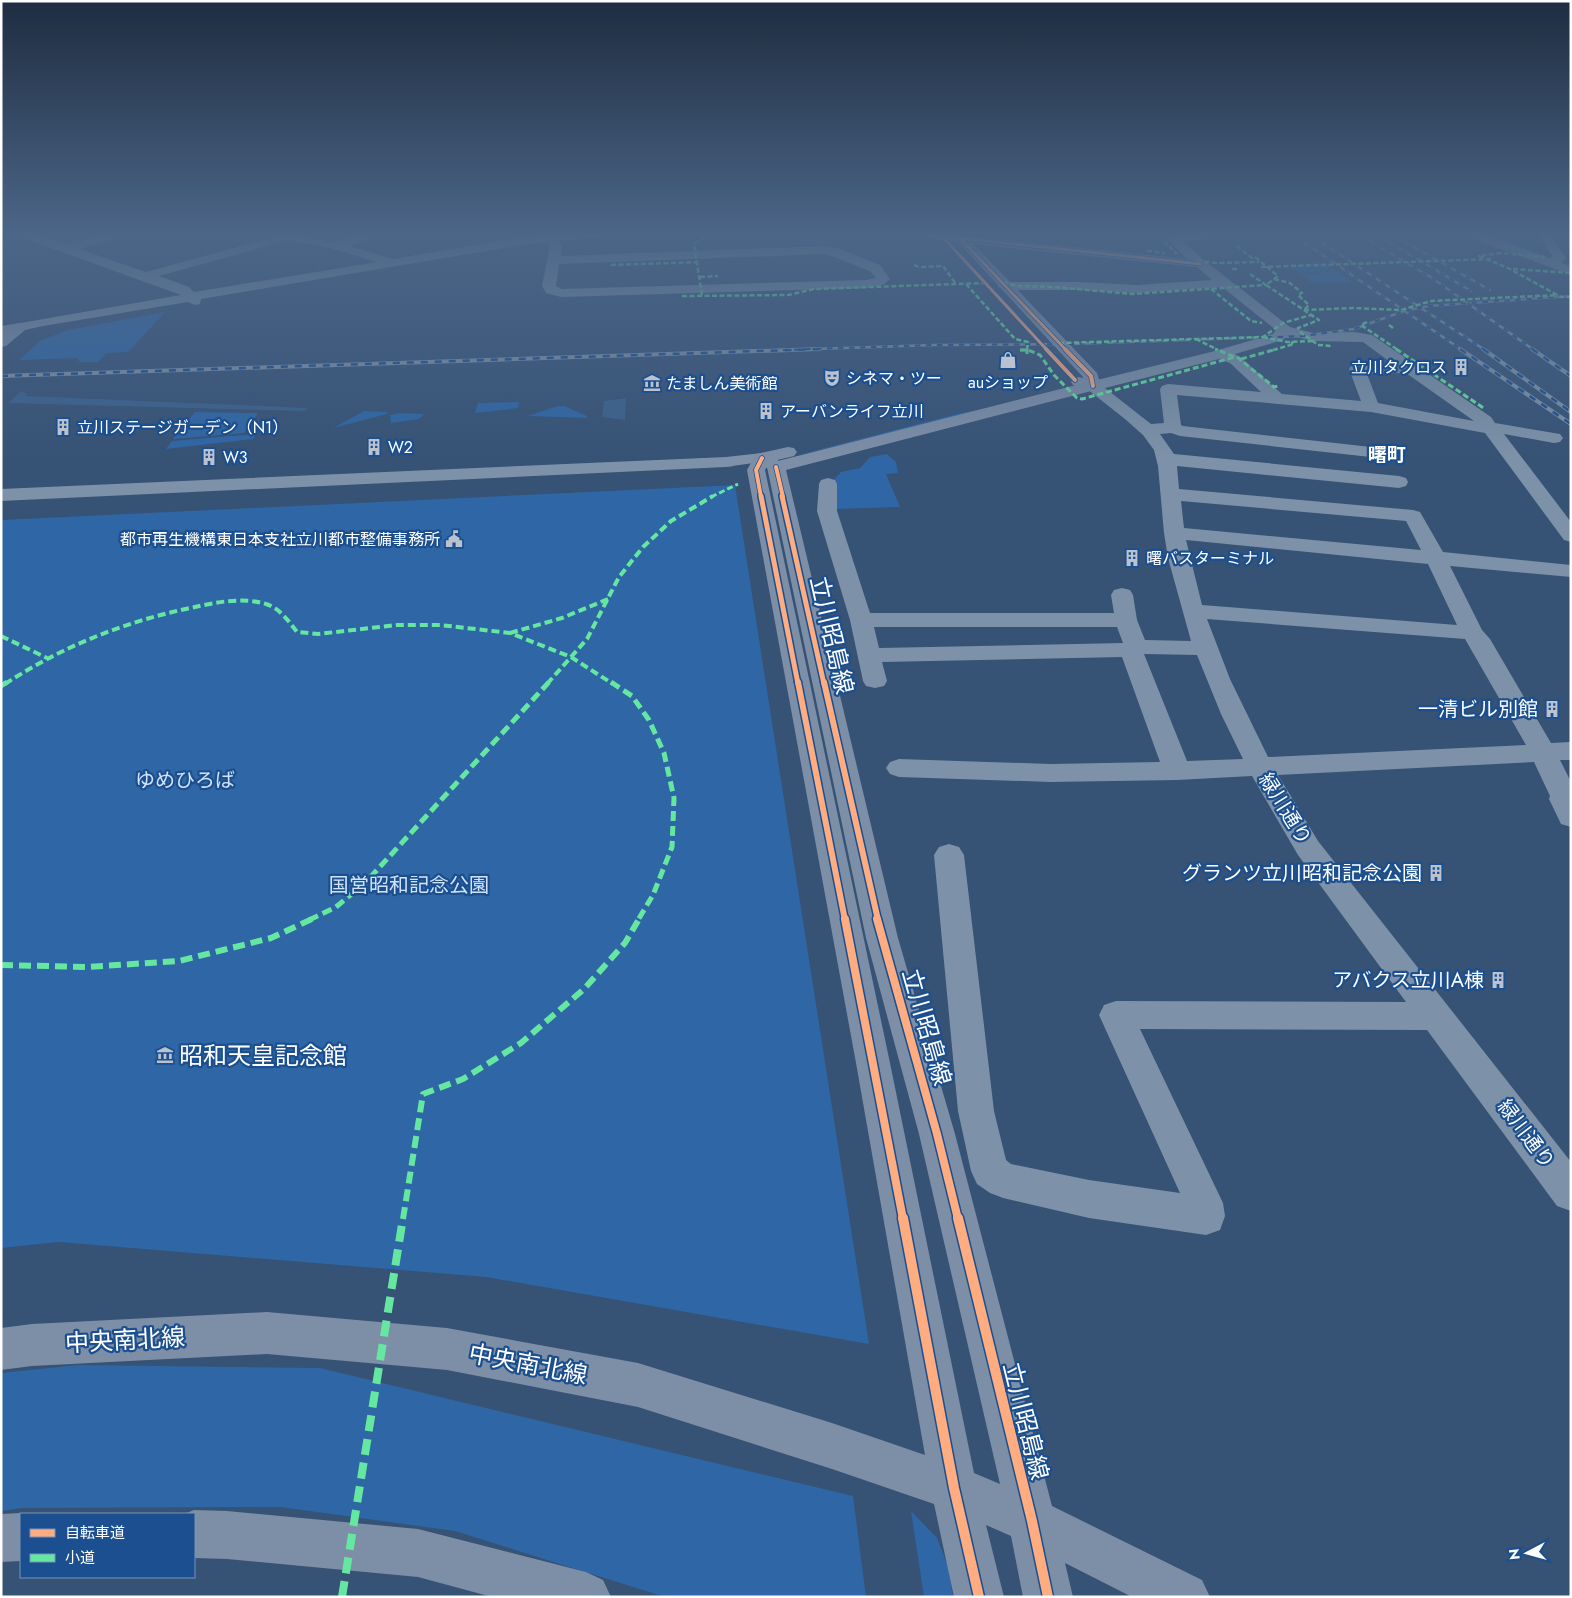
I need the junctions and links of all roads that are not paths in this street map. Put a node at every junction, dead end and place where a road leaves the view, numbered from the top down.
1 (148, 308) edge
2 (1019, 308) edge
3 (1023, 308) edge
4 (1256, 308) edge
5 (39, 326) junction
6 (1285, 330) junction
7 (7, 337) edge
8 (1220, 354) junction
9 (1410, 368) junction
10 (1086, 381) junction
11 (1277, 398) junction
12 (1371, 407) junction
13 (1491, 428) junction
14 (1160, 429) junction
15 (1554, 438) dead end
16 (1389, 454) dead end
17 (1166, 459) junction
18 (764, 465) junction
19 (1399, 482) dead end
20 (828, 484) dead end
21 (1170, 494) junction
22 (1, 495) edge
23 (1, 505) edge
24 (1174, 533) junction
25 (1571, 536) edge
26 (1435, 558) junction
27 (1571, 571) edge
28 (1122, 595) dead end
29 (1193, 611) junction
30 (861, 620) junction
31 (1126, 620) junction
32 (1472, 633) junction
33 (1205, 648) junction
34 (1133, 649) junction
35 (869, 655) junction
36 (875, 681) dead end
37 (1542, 752) junction
38 (1571, 752) edge
39 (1258, 766) junction
40 (899, 768) dead end
41 (1177, 771) junction
42 (1571, 817) edge
43 (949, 855) dead end
44 (1436, 1016) junction
45 (1571, 1192) edge
46 (1, 1349) edge
47 (954, 1488) junction
48 (1032, 1521) junction
49 (195, 1534) edge
50 (20, 1536) edge
51 (1, 1538) edge
52 (586, 1597) edge
53 (979, 1597) edge
54 (1048, 1597) edge
55 (1185, 1597) edge

1 - 5 street
2 - 10 main road
3 - 10 main road
4 - 6 street
5 - 7 street
5 - 7 street
6 - 8 street
6 - 9 street
6 - 10 street
8 - 10 street
8 - 11 street
9 - 12 street
9 - 13 street
10 - 14 street, 緑川通り
10 - 18 main road
11 - 12 street
11 - 14 street
12 - 13 street
13 - 15 street
13 - 25 street
14 - 16 street
14 - 17 street, 緑川通り
17 - 19 street
17 - 21 street, 緑川通り
18 - 22 street
18 - 23 street
18 - 47 main road, 立川昭島線
18 - 48 main road, 立川昭島線
20 - 30 street
21 - 24 street, 緑川通り
21 - 26 street
24 - 26 street
24 - 29 street, 緑川通り
26 - 27 street
26 - 32 street
28 - 31 street
29 - 32 street
29 - 33 street, 緑川通り
30 - 31 street
30 - 35 street
31 - 34 street
32 - 37 street
33 - 34 street
33 - 39 street, 緑川通り
34 - 35 street
34 - 41 street
35 - 36 street
37 - 38 street
37 - 39 street
37 - 42 street
39 - 41 street
39 - 44 street, 緑川通り
40 - 41 street
43 - 44 street
44 - 45 street, 緑川通り
46 - 47 main road, 中央南北線
47 - 48 main road, 中央南北線
47 - 53 main road, 立川昭島線
48 - 54 main road, 立川昭島線
48 - 55 main road, 中央南北線
49 - 52 main road
50 - 51 main road

